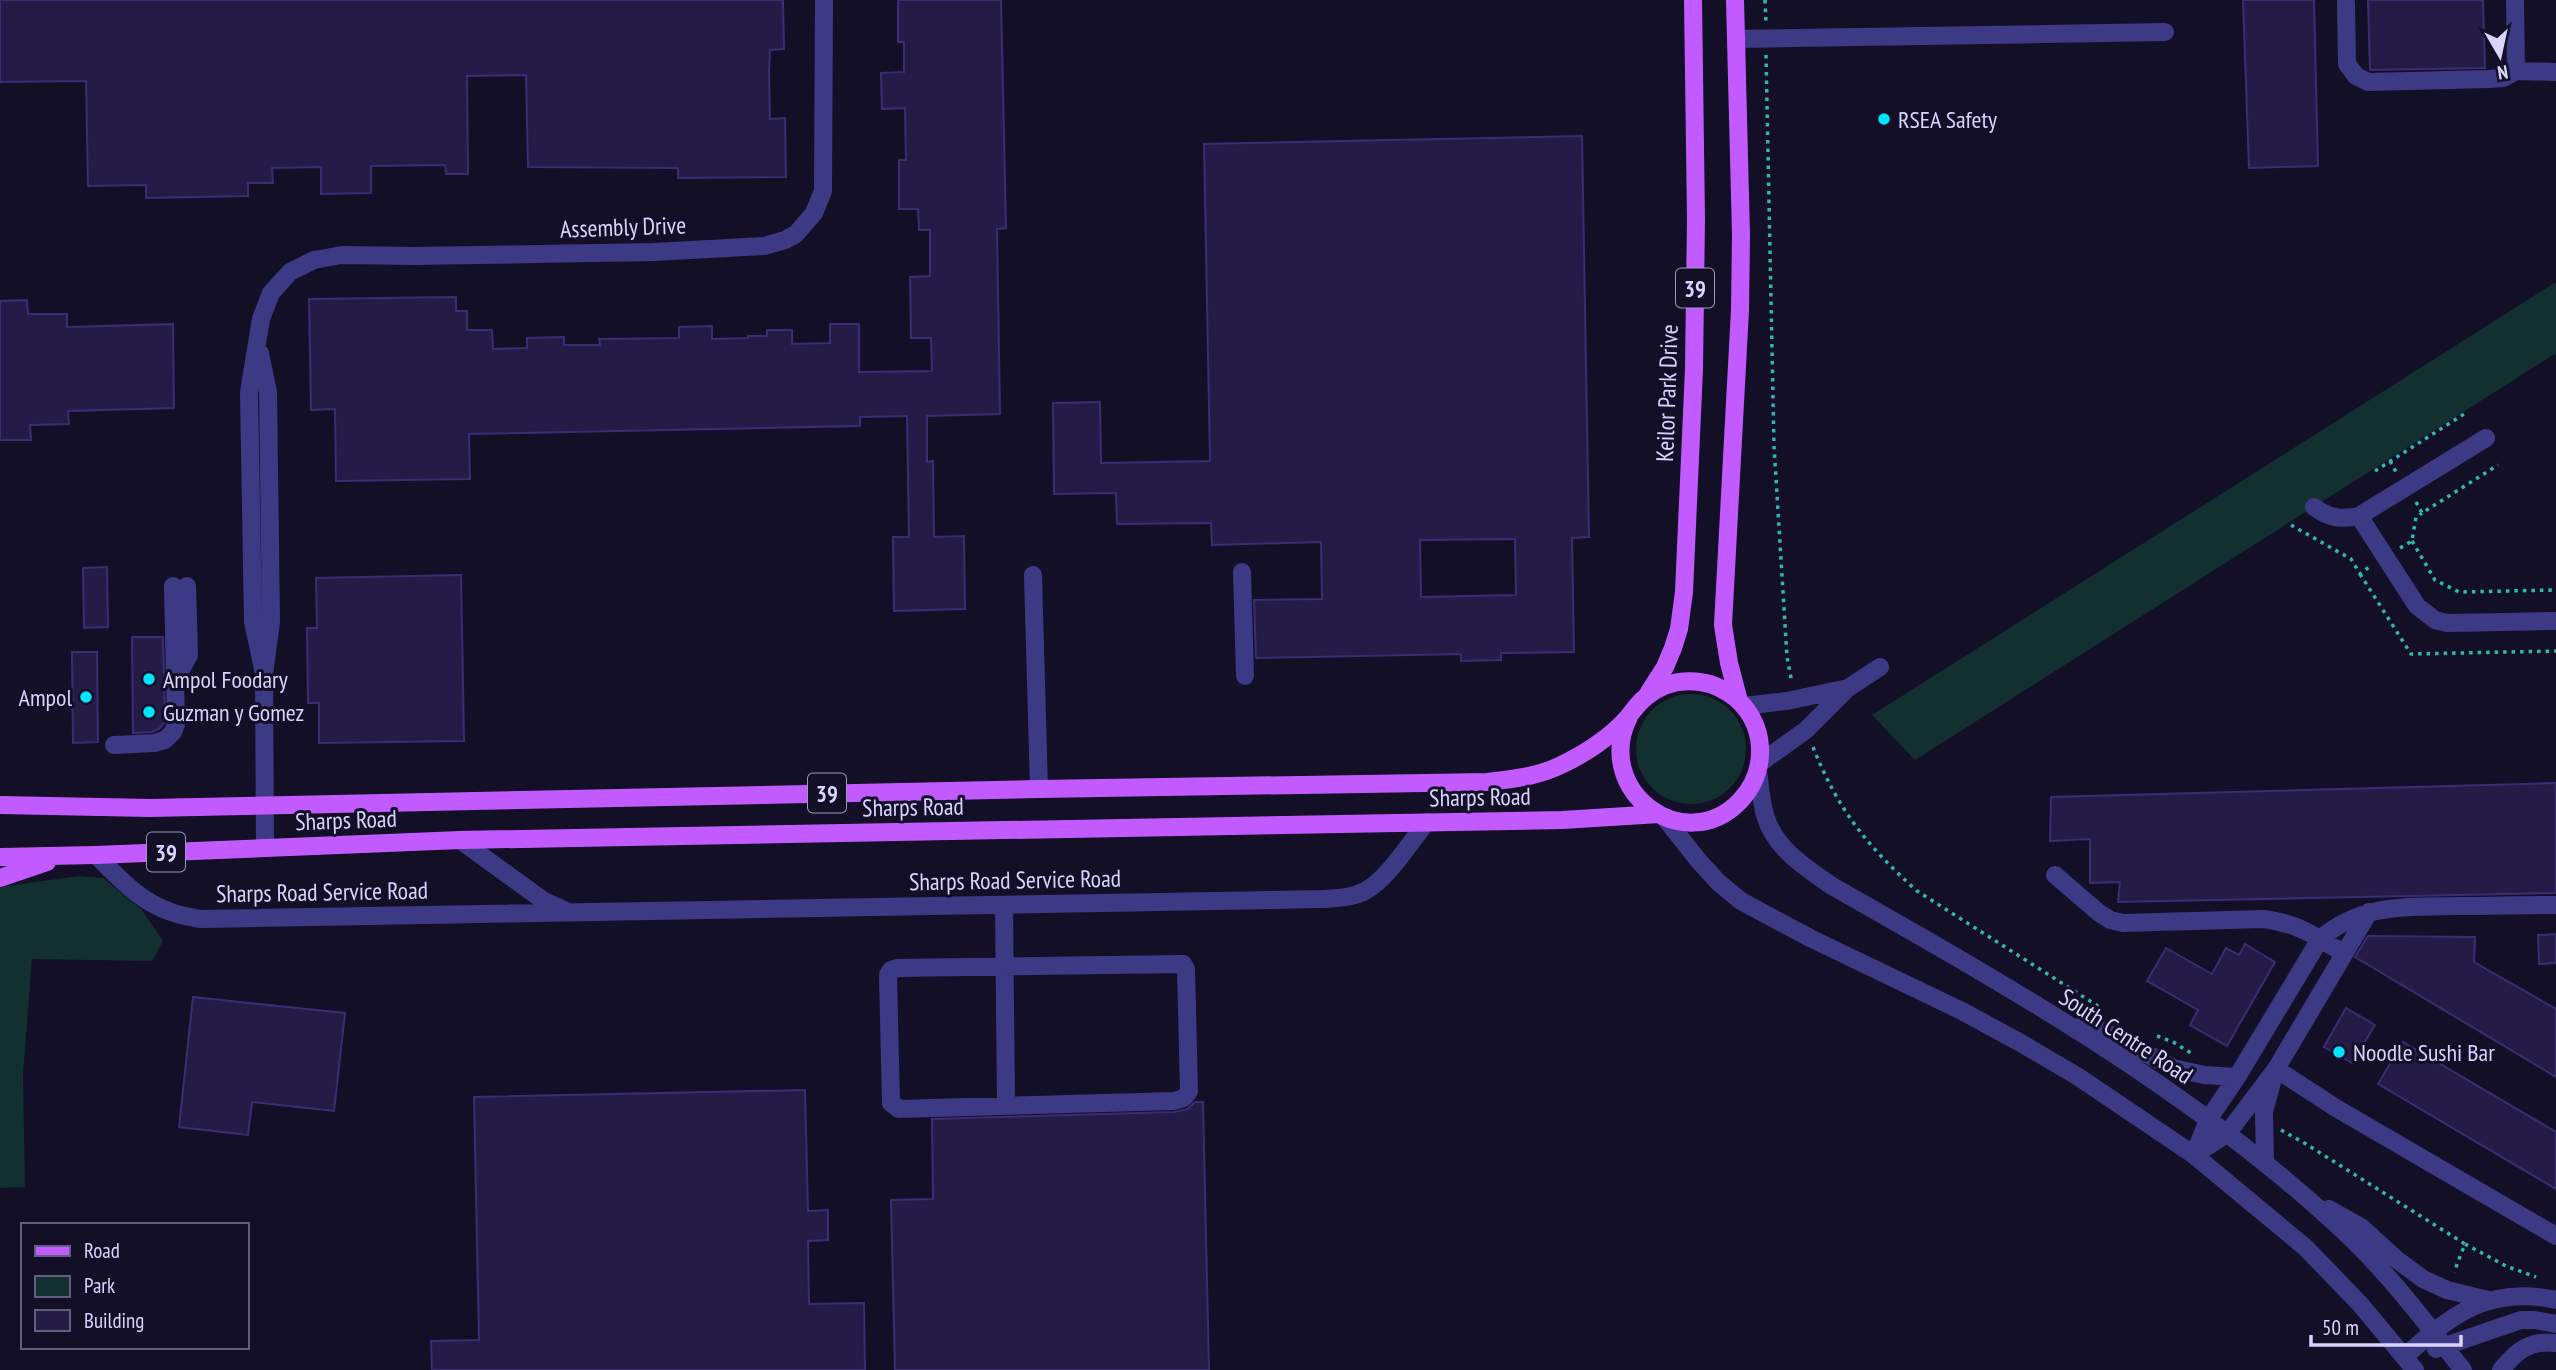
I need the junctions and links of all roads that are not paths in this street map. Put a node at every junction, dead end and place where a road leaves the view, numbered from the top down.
1 (824, 0) edge
2 (1693, 0) edge
3 (1735, 0) edge
4 (2515, 0) edge
5 (2346, 3) dead end
6 (2165, 32) dead end
7 (1736, 39) junction
8 (2516, 71) junction
9 (2556, 72) edge
10 (2486, 438) dead end
11 (2314, 507) dead end
12 (2359, 516) junction
13 (1242, 572) dead end
14 (1033, 575) dead end
15 (180, 586) dead end
16 (2556, 621) edge
17 (1880, 667) dead end
18 (1245, 676) dead end
19 (1849, 688) junction
20 (1646, 696) junction
21 (1742, 704) junction
22 (1629, 717) junction
23 (114, 745) dead end
24 (1759, 767) junction
25 (1039, 789) junction
26 (0, 805) edge
27 (266, 805) junction
28 (1661, 816) junction
29 (1427, 822) junction
30 (460, 840) junction
31 (265, 847) junction
32 (96, 855) junction
33 (67, 856) junction
34 (0, 857) edge
35 (2055, 875) dead end
36 (0, 877) edge
37 (1004, 905) junction
38 (2556, 905) edge
39 (2369, 912) junction
40 (571, 913) junction
41 (2320, 939) junction
42 (2343, 953) junction
43 (1005, 967) junction
44 (2001, 986) junction
45 (2276, 1069) junction
46 (2237, 1077) junction
47 (1006, 1105) junction
48 (2208, 1119) junction
49 (2227, 1134) junction
50 (2194, 1155) junction
51 (2265, 1163) junction
52 (2299, 1192) junction
53 (2556, 1236) edge
54 (2488, 1300) junction
55 (2556, 1300) edge
56 (2556, 1324) edge
57 (2433, 1331) junction
58 (2556, 1343) edge
59 (2445, 1347) junction
60 (2410, 1363) edge
61 (2463, 1370) edge
62 (2501, 1370) edge

1 - 27 street, Assembly Drive
2 - 20 main road, Keilor Park Drive / 39
3 - 7 main road, 39
4 - 8 street
5 - 8 street
6 - 7 street
7 - 21 main road, 39
8 - 9 street
10 - 12 street
11 - 12 street
12 - 16 street
13 - 18 street
14 - 25 street
15 - 23 street
17 - 19 street
19 - 21 street
19 - 24 street
20 - 21 main road, 39
20 - 22 main road, 39
21 - 24 main road, 39
22 - 25 main road, Sharps Road / 39
22 - 28 main road, 39
24 - 28 main road, 39
24 - 44 street, South Centre Road
25 - 27 main road, Sharps Road / 39
26 - 27 main road, Sharps Road / 39
27 - 31 street, Assembly Drive
28 - 29 main road, Sharps Road / 39
28 - 50 street
29 - 30 main road, Sharps Road / 39
29 - 37 street, Sharps Road Service Road
30 - 31 main road, Sharps Road / 39
30 - 40 street, Sharps Road Service Road
31 - 32 main road, Sharps Road / 39
32 - 33 main road, Sharps Road / 39
32 - 40 street, Sharps Road Service Road
33 - 34 main road, Sharps Road / 39
33 - 36 main road
35 - 41 street
37 - 40 street, Sharps Road Service Road
37 - 43 street
38 - 39 street
39 - 41 street
39 - 42 street
41 - 42 street
41 - 46 street
42 - 45 street
43 - 47 street
43 - 47 street
43 - 47 street
44 - 46 street
44 - 48 street, South Centre Road
45 - 49 street
45 - 51 street
45 - 53 street
46 - 48 street
48 - 49 street, South Centre Road
48 - 50 street
49 - 50 street
49 - 51 street, South Centre Road
50 - 60 street
51 - 52 street, South Centre Road
52 - 54 street
52 - 57 street, South Centre Road
54 - 55 street
54 - 57 street
56 - 59 street
57 - 59 street, South Centre Road
57 - 60 street
58 - 62 street
59 - 60 street
59 - 61 street, South Centre Road

